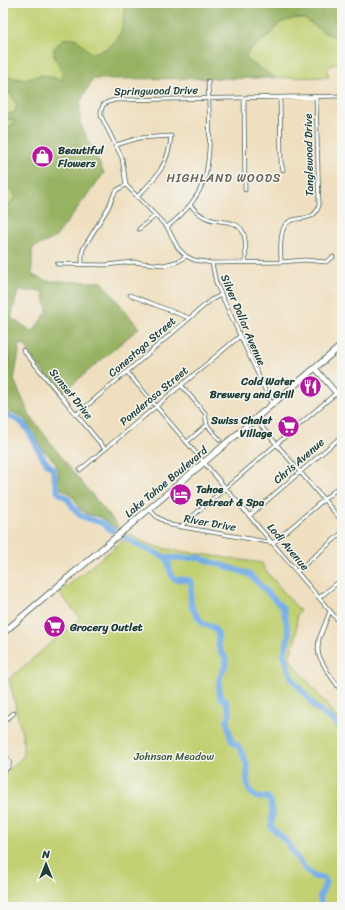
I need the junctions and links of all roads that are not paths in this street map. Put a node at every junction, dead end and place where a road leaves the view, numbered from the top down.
1 (208, 81) dead end
2 (342, 96) edge
3 (316, 97) junction
4 (280, 98) junction
5 (208, 99) junction
6 (244, 99) junction
7 (116, 145) junction
8 (283, 170) dead end
9 (126, 185) junction
10 (245, 190) dead end
11 (137, 197) junction
12 (190, 205) junction
13 (156, 216) junction
14 (167, 228) junction
15 (139, 229) dead end
16 (186, 256) junction
17 (333, 257) dead end
18 (246, 262) junction
19 (281, 262) junction
20 (212, 263) junction
21 (57, 264) dead end
22 (82, 264) junction
23 (130, 295) dead end
24 (221, 295) junction
25 (189, 318) junction
26 (240, 336) junction
27 (342, 345) edge
28 (23, 350) dead end
29 (315, 368) junction
30 (127, 372) junction
31 (181, 385) junction
32 (342, 388) edge
33 (336, 393) junction
34 (342, 400) edge
35 (272, 405) junction
36 (156, 406) junction
37 (76, 415) junction
38 (255, 420) junction
39 (207, 425) junction
40 (342, 436) edge
41 (220, 440) dead end
42 (187, 442) junction
43 (276, 444) junction
44 (105, 449) junction
45 (204, 463) junction
46 (80, 470) dead end
47 (300, 472) junction
48 (342, 484) edge
49 (226, 488) junction
50 (324, 500) junction
51 (149, 509) junction
52 (249, 516) junction
53 (342, 521) edge
54 (180, 527) junction
55 (342, 533) edge
56 (273, 543) junction
57 (297, 571) junction
58 (342, 579) edge
59 (319, 598) junction
60 (330, 611) junction
61 (342, 625) edge
62 (3, 633) edge
63 (342, 692) edge
64 (14, 713) dead end
65 (3, 722) edge
66 (3, 752) edge
67 (3, 772) edge

1 - 5 street
2 - 3 street, Springwood Drive
3 - 4 street, Springwood Drive
3 - 19 street, Tanglewood Drive
4 - 6 street, Springwood Drive
4 - 8 street
5 - 6 street, Springwood Drive
5 - 7 street, Springwood Drive
5 - 12 street
6 - 10 street
7 - 9 street, Springwood Drive
7 - 11 street
9 - 11 street
9 - 22 street
11 - 13 street
12 - 14 street
12 - 18 street
13 - 14 street
13 - 15 street
14 - 16 street
16 - 20 street
16 - 22 street
17 - 19 street
18 - 19 street
18 - 20 street
20 - 24 street, Silver Dollar Avenue
21 - 22 street
23 - 25 street
24 - 25 street, Conestoga Street
24 - 26 street, Silver Dollar Avenue
25 - 30 street, Conestoga Street
26 - 31 street, Ponderosa Street
26 - 35 street, Silver Dollar Avenue
27 - 29 highway, Lake Tahoe Boulevard
28 - 37 street, Sunset Drive
29 - 33 street
29 - 35 highway, Lake Tahoe Boulevard
30 - 36 street, Lodi Avenue
30 - 37 street, Conestoga Street
31 - 36 street, Ponderosa Street
31 - 39 street
32 - 33 street
33 - 34 street
33 - 43 street
35 - 38 highway, Lake Tahoe Boulevard
36 - 42 street, Lodi Avenue
36 - 44 street, Ponderosa Street
37 - 44 street, Sunset Drive
38 - 43 street
38 - 45 highway, Lake Tahoe Boulevard
39 - 41 street
39 - 42 street
40 - 47 street, Chris Avenue
42 - 45 street, Lodi Avenue
43 - 47 street
43 - 49 street
44 - 46 street, Ponderosa Street
45 - 49 street, Lodi Avenue
45 - 51 highway, Lake Tahoe Boulevard
47 - 50 street
47 - 52 street, Chris Avenue
48 - 50 street
49 - 52 street, Lodi Avenue
49 - 54 street
50 - 53 street
50 - 56 street
51 - 54 street, River Drive
51 - 62 highway, Lake Tahoe Boulevard
52 - 56 street, Lodi Avenue
54 - 56 street, River Drive
55 - 57 street
56 - 57 street, Lodi Avenue
57 - 59 street, Lodi Avenue
58 - 59 street
59 - 60 street, Lodi Avenue
60 - 61 street, Lodi Avenue
60 - 63 street
64 - 65 street
66 - 67 street

